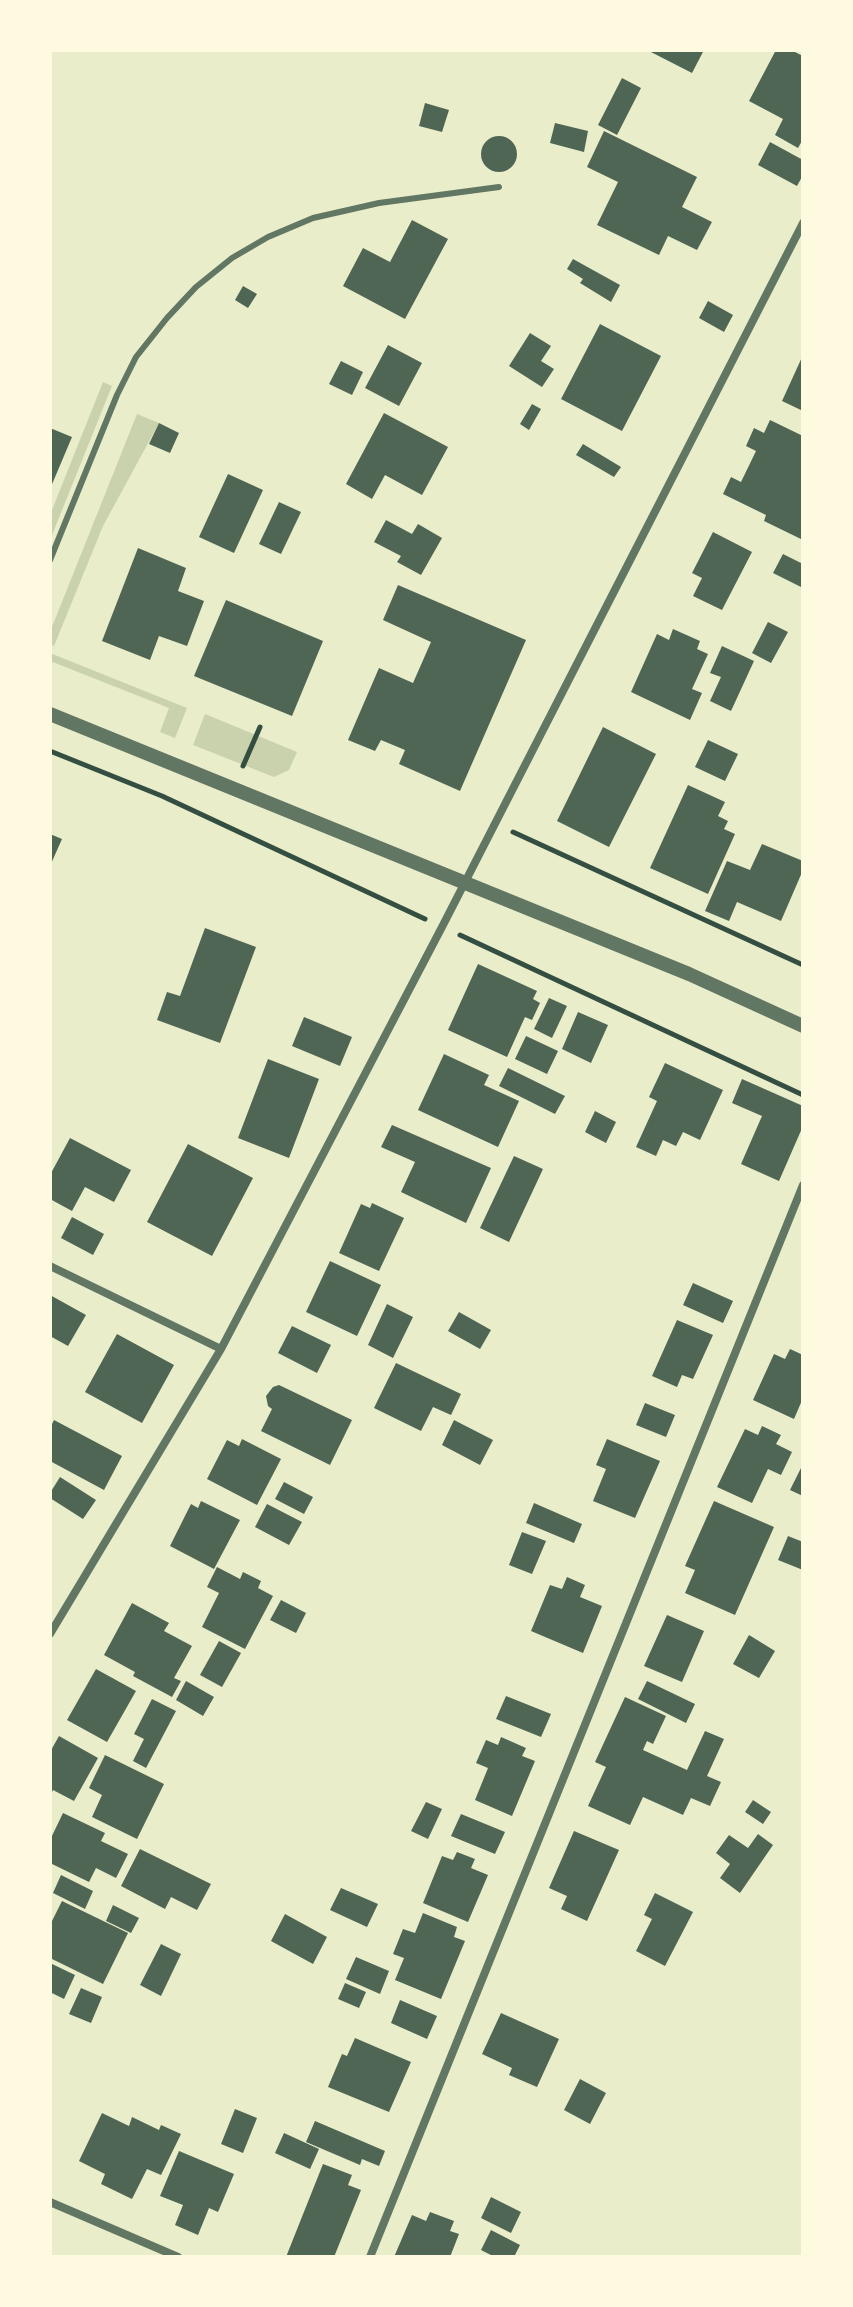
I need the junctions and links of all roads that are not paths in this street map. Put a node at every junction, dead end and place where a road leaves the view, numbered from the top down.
1 (499, 187) dead end
2 (803, 223) edge
3 (50, 560) edge
4 (50, 714) edge
5 (464, 882) junction
6 (803, 1026) edge
7 (803, 1185) edge
8 (50, 1266) edge
9 (221, 1349) junction
10 (50, 1634) edge
11 (50, 2202) edge
12 (178, 2257) edge
13 (370, 2257) edge

1 - 3 lane
2 - 5 street
4 - 5 street
5 - 6 street
5 - 9 street
7 - 13 street
8 - 9 street
9 - 10 street
11 - 12 street

